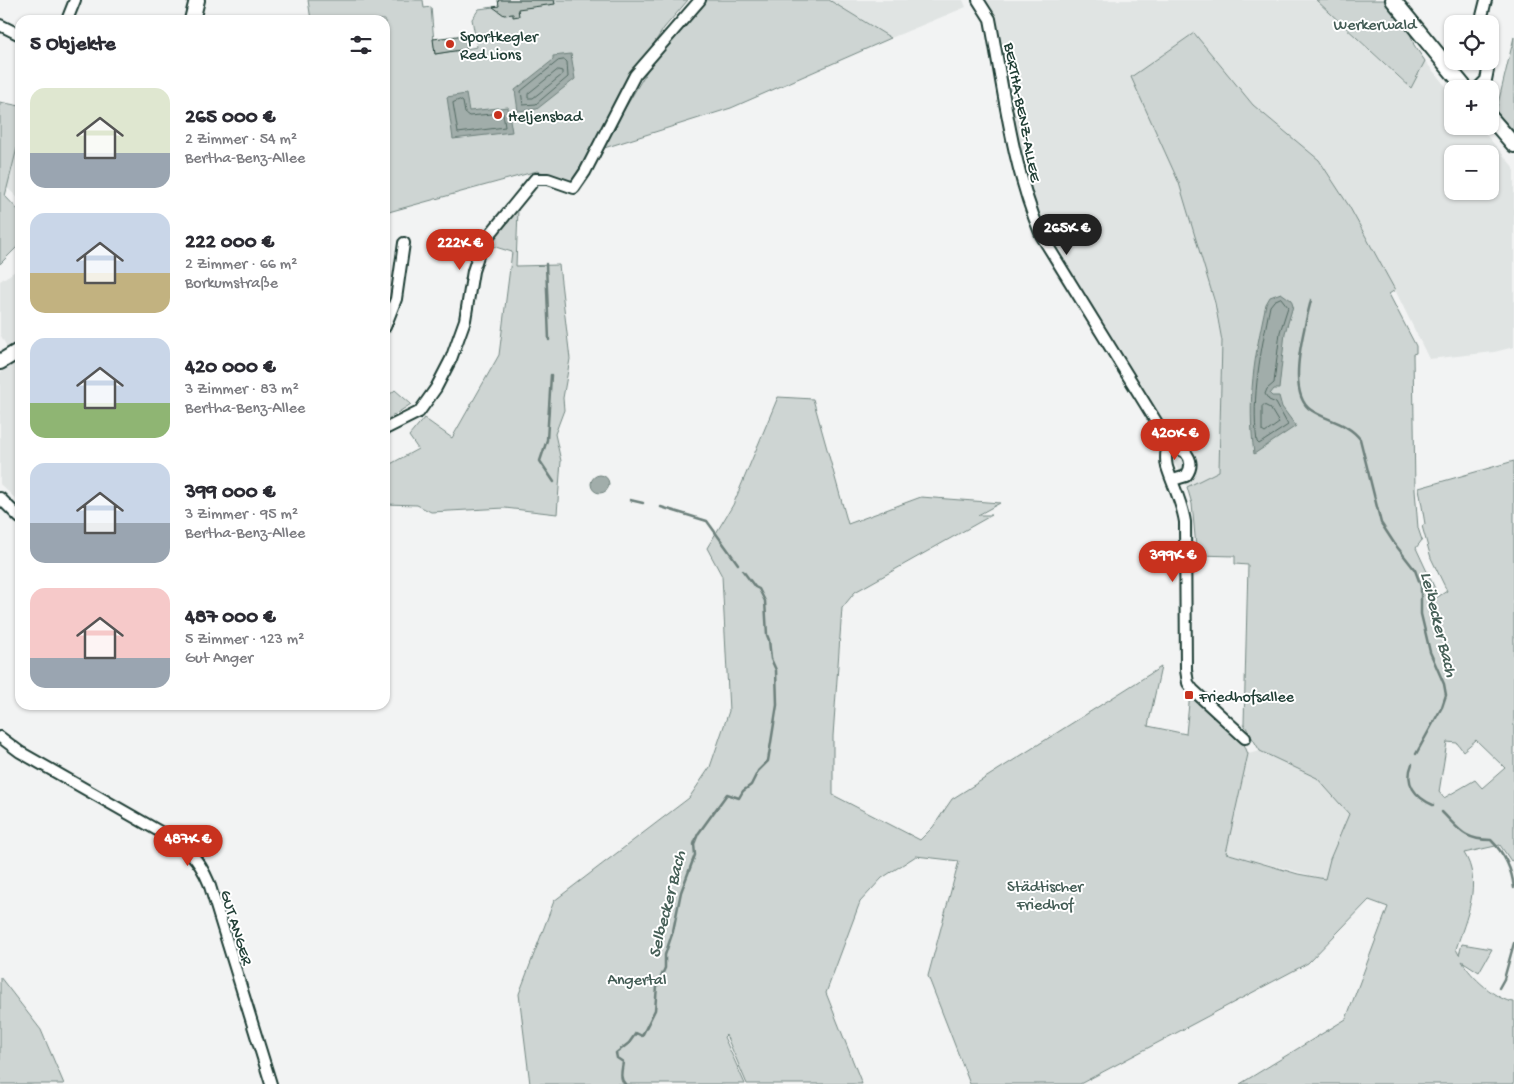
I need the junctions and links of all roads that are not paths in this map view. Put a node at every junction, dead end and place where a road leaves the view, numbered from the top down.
1 (75, 0) edge
2 (198, 0) edge
3 (700, 0) edge
4 (978, 0) edge
5 (1393, 0) edge
6 (1486, 0) edge
7 (69, 15) edge
8 (194, 15) edge
9 (1482, 15) edge
10 (0, 25) edge
11 (15, 32) edge
12 (1459, 80) edge
13 (1499, 128) edge
14 (1514, 145) edge
15 (404, 243) dead end
16 (390, 314) edge
17 (15, 353) edge
18 (0, 362) edge
19 (390, 426) edge
20 (1168, 445) junction
21 (1173, 480) junction
22 (0, 498) edge
23 (15, 513) edge
24 (0, 736) edge
25 (1245, 738) dead end
26 (271, 1084) edge

1 - 7 street
2 - 8 main road
3 - 19 street
4 - 20 street, BERTHA-BENZ-ALLEE
5 - 12 main road
6 - 9 street
10 - 11 street
13 - 14 main road
15 - 16 street
17 - 18 main road
20 - 21 street, BERTHA-BENZ-ALLEE
20 - 21 street
21 - 25 street, BERTHA-BENZ-ALLEE
22 - 23 street
24 - 26 street, GUT ANGER

